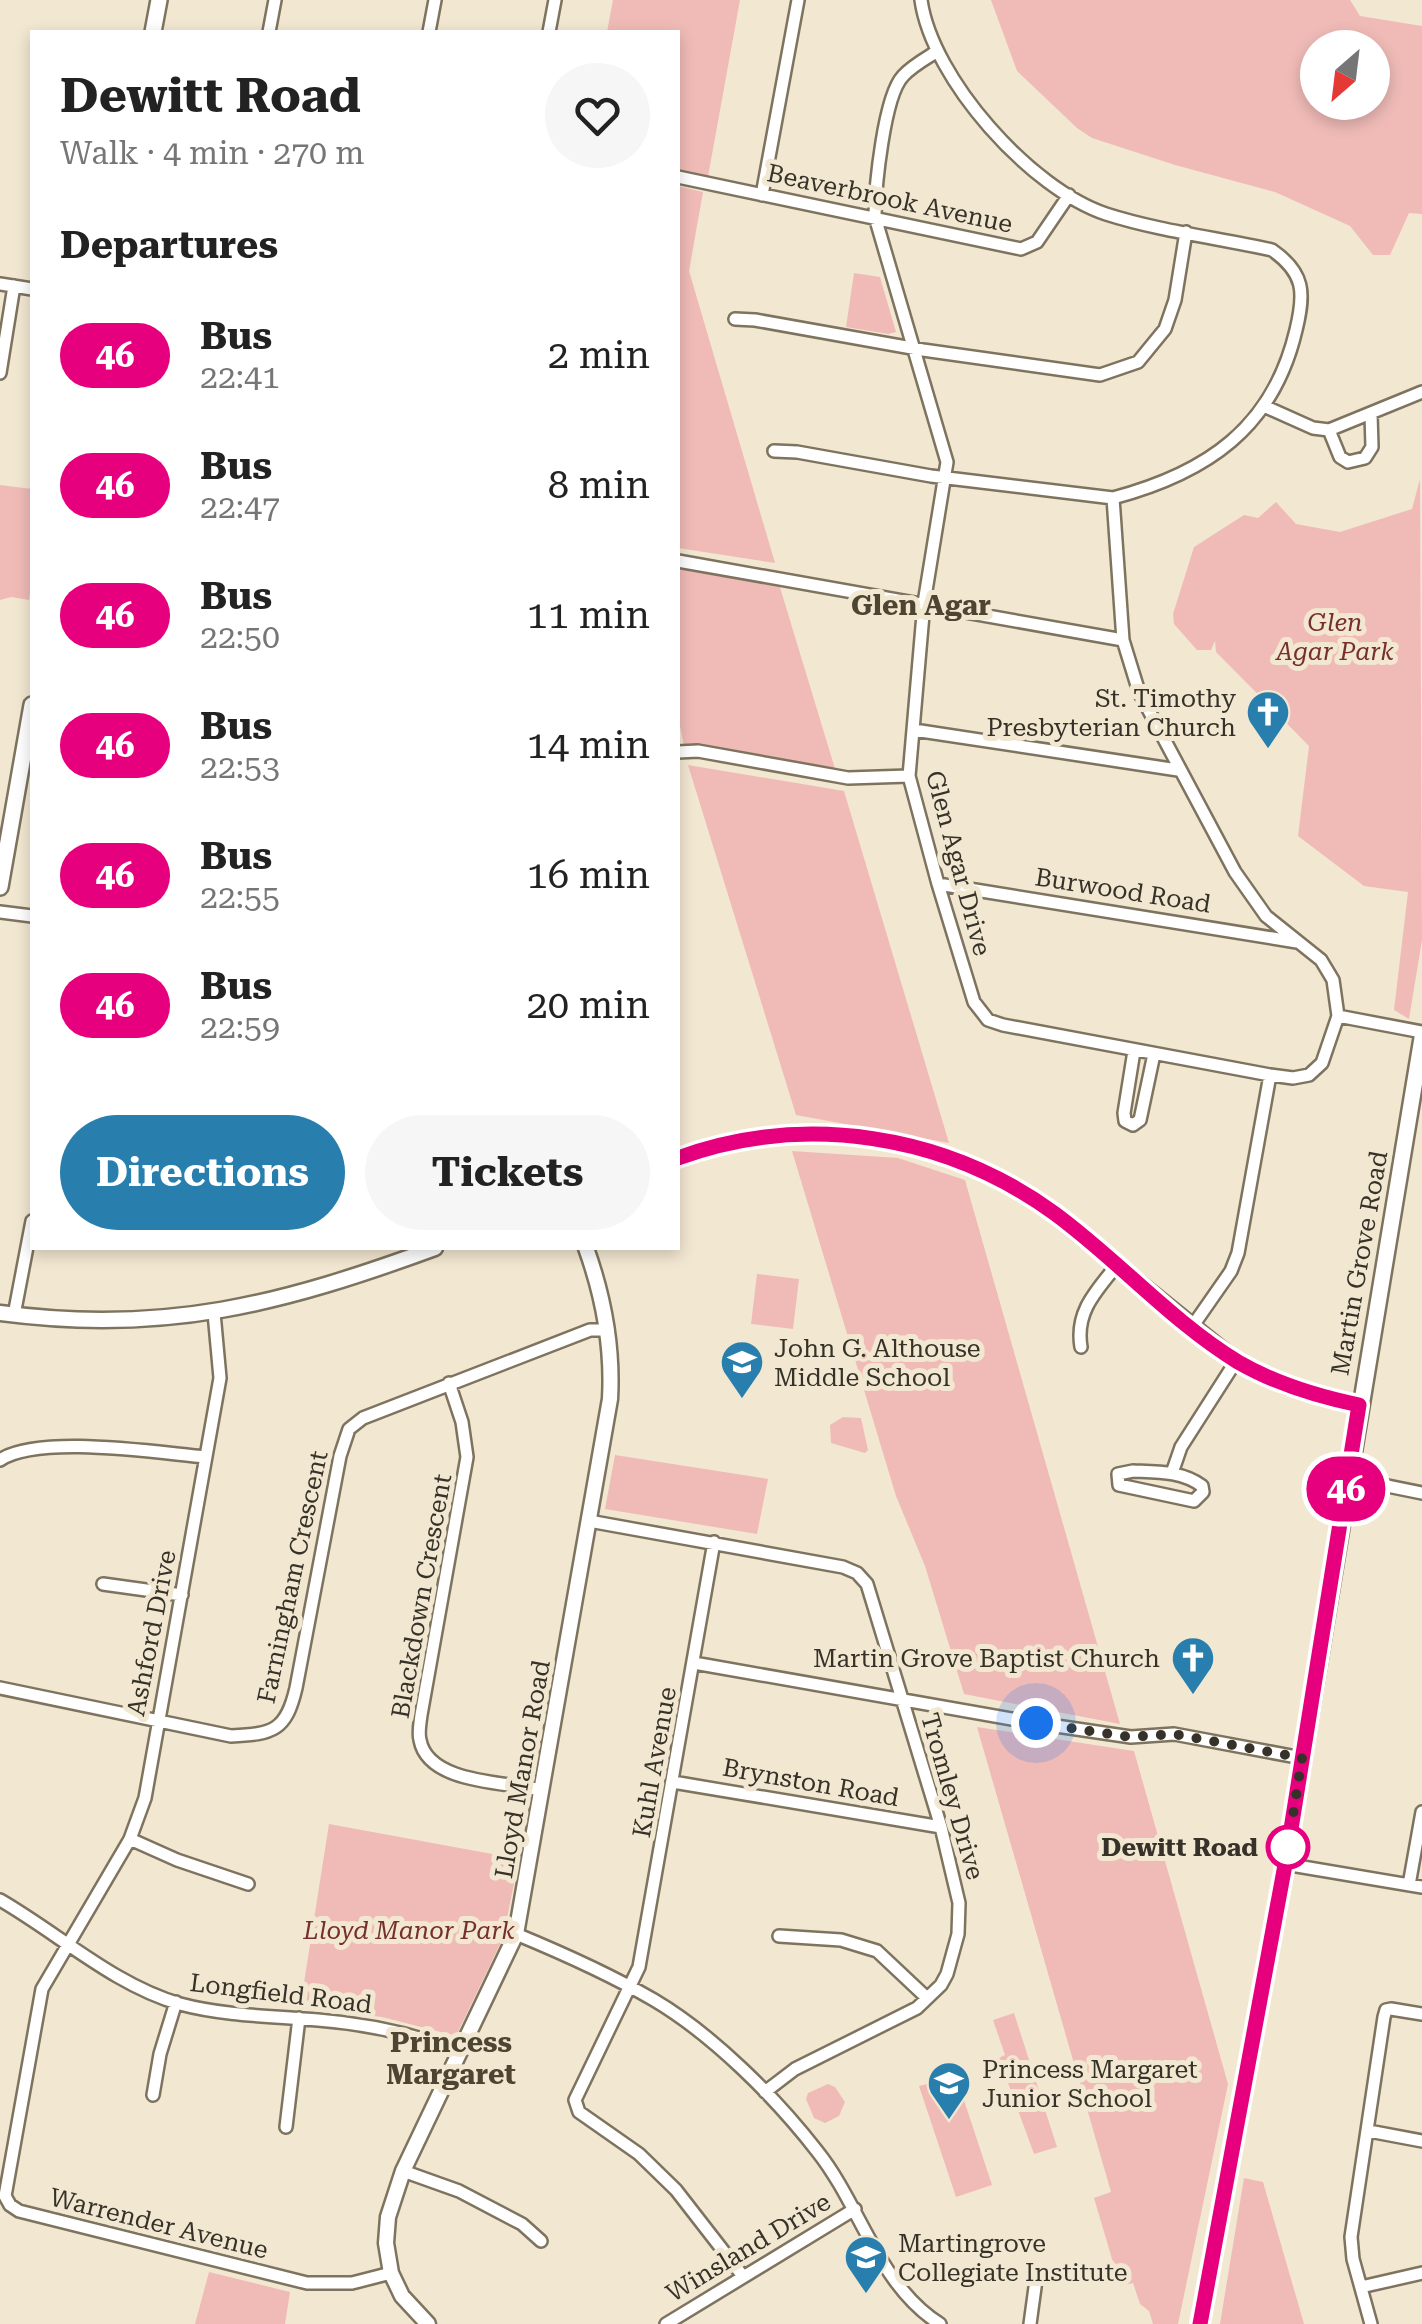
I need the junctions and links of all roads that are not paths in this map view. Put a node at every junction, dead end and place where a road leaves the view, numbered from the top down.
1 (159, 0) edge
2 (275, 0) edge
3 (435, 0) edge
4 (555, 0) edge
5 (798, 0) edge
6 (921, 0) edge
7 (153, 30) edge
8 (269, 30) edge
9 (429, 30) edge
10 (549, 30) edge
11 (936, 52) junction
12 (680, 177) edge
13 (762, 195) junction
14 (1069, 195) junction
15 (874, 216) junction
16 (1186, 232) junction
17 (0, 284) edge
18 (14, 286) junction
19 (30, 289) edge
20 (735, 319) dead end
21 (915, 348) junction
22 (0, 373) edge
23 (1422, 392) edge
24 (1266, 407) junction
25 (1371, 414) junction
26 (1329, 430) junction
27 (774, 451) dead end
28 (946, 477) junction
29 (1114, 498) junction
30 (680, 560) edge
31 (924, 604) junction
32 (1123, 640) junction
33 (30, 724) edge
34 (914, 730) junction
35 (680, 752) edge
36 (1178, 770) junction
37 (909, 776) junction
38 (938, 884) junction
39 (0, 887) edge
40 (0, 912) edge
41 (30, 916) edge
42 (1301, 943) junction
43 (1338, 1016) junction
44 (1422, 1035) edge
45 (1134, 1051) junction
46 (1154, 1054) junction
47 (1270, 1075) junction
48 (1418, 1096) edge
49 (680, 1157) edge
50 (30, 1228) edge
51 (429, 1250) edge
52 (587, 1250) edge
53 (1117, 1265) junction
54 (214, 1313) junction
55 (7, 1314) edge
56 (1192, 1327) junction
57 (608, 1330) junction
58 (1081, 1347) dead end
59 (1236, 1360) junction
60 (449, 1383) junction
61 (1359, 1405) junction
62 (206, 1457) junction
63 (0, 1460) edge
64 (1172, 1473) junction
65 (1348, 1478) junction
66 (1422, 1493) edge
67 (589, 1521) junction
68 (714, 1542) junction
69 (103, 1584) dead end
70 (182, 1595) junction
71 (694, 1664) junction
72 (0, 1688) edge
73 (902, 1701) junction
74 (158, 1719) junction
75 (1302, 1758) junction
76 (673, 1782) junction
77 (541, 1790) junction
78 (1422, 1812) edge
79 (941, 1827) junction
80 (130, 1839) junction
81 (1285, 1864) junction
82 (248, 1884) dead end
83 (1416, 1886) edge
84 (0, 1900) edge
85 (516, 1934) junction
86 (779, 1936) dead end
87 (68, 1943) junction
88 (631, 1988) junction
89 (927, 1998) junction
90 (176, 2002) junction
91 (1422, 2014) edge
92 (299, 2018) junction
93 (461, 2052) junction
94 (765, 2092) junction
95 (153, 2095) dead end
96 (286, 2127) dead end
97 (1369, 2132) junction
98 (1422, 2141) edge
99 (403, 2171) junction
100 (855, 2209) junction
101 (541, 2242) dead end
102 (1422, 2273) edge
103 (392, 2274) junction
104 (742, 2275) junction
105 (1036, 2280) dead end
106 (1361, 2288) junction
107 (428, 2324) edge
108 (666, 2324) edge
109 (940, 2324) edge
110 (1030, 2324) edge
111 (1200, 2324) edge
112 (1371, 2324) edge

1 - 7 main road
2 - 8 street
3 - 9 street
4 - 10 street
5 - 13 street
6 - 11 street
11 - 14 street
11 - 15 street, Glen Agar Drive
12 - 13 street, Beaverbrook Avenue
13 - 15 street, Beaverbrook Avenue
14 - 15 street, Beaverbrook Avenue
14 - 16 street
15 - 21 street, Glen Agar Drive
16 - 21 street
16 - 24 street
17 - 18 street
18 - 19 street
18 - 22 street
20 - 21 street
21 - 28 street, Glen Agar Drive
23 - 25 street
24 - 26 street
24 - 29 street
25 - 26 street
25 - 26 street
27 - 28 street
28 - 29 street
28 - 31 street, Glen Agar Drive
29 - 32 street
30 - 31 street
31 - 32 street
31 - 34 street, Glen Agar Drive
32 - 36 street
33 - 39 main road
34 - 36 street
34 - 37 street, Glen Agar Drive
35 - 37 street
36 - 42 street
37 - 38 street, Glen Agar Drive
38 - 42 street, Burwood Road
38 - 45 street, Glen Agar Drive
40 - 41 street
42 - 43 street
43 - 44 street
43 - 47 street, Glen Agar Drive
44 - 48 main road, Martin Grove Road
45 - 46 street, Glen Agar Drive
45 - 46 street
46 - 47 street, Glen Agar Drive
47 - 56 street
48 - 61 main road, Martin Grove Road
49 - 53 street
50 - 55 street
51 - 54 street
52 - 57 street, Lloyd Manor Road
53 - 56 street
53 - 58 street
54 - 55 street
54 - 62 street, Ashford Drive
56 - 59 street
57 - 60 street, Farningham Crescent
57 - 67 street, Lloyd Manor Road
59 - 61 street
59 - 64 street
60 - 74 street, Farningham Crescent
60 - 77 street, Blackdown Crescent
61 - 65 main road, Martin Grove Road
62 - 63 street
62 - 70 street, Ashford Drive
64 - 64 street
65 - 66 street
65 - 75 main road, Martin Grove Road
67 - 68 street, Tromley Drive
67 - 77 street, Lloyd Manor Road
68 - 71 street, Kuhl Avenue
68 - 73 street, Tromley Drive
69 - 70 street
70 - 74 street, Ashford Drive
71 - 73 street
71 - 76 street, Kuhl Avenue
72 - 74 street, Farningham Crescent
73 - 75 street
73 - 79 street, Tromley Drive
74 - 80 street, Ashford Drive
75 - 81 main road, Martin Grove Road
76 - 79 street, Brynston Road
76 - 88 street, Kuhl Avenue
77 - 85 street, Lloyd Manor Road
78 - 83 street
79 - 89 street, Tromley Drive
80 - 82 street
80 - 87 street, Ashford Drive
81 - 83 street
81 - 111 main road, Martin Grove Road
84 - 87 street, Longfield Road
85 - 88 street
85 - 93 street, Lloyd Manor Road
86 - 89 street
87 - 90 street, Longfield Road
87 - 103 street, Warrender Avenue
88 - 94 street
88 - 104 street, Kuhl Avenue
89 - 94 street, Tromley Drive
90 - 92 street, Longfield Road
90 - 95 street
91 - 97 street
92 - 93 street, Longfield Road
92 - 96 street
93 - 99 street, Lloyd Manor Road
94 - 100 street
97 - 98 street
97 - 106 street
99 - 101 street
99 - 103 street, Lloyd Manor Road
100 - 104 street, Winsland Drive
100 - 109 street
102 - 106 street
103 - 107 street, Lloyd Manor Road
104 - 108 street, Winsland Drive
105 - 110 street
106 - 112 street

